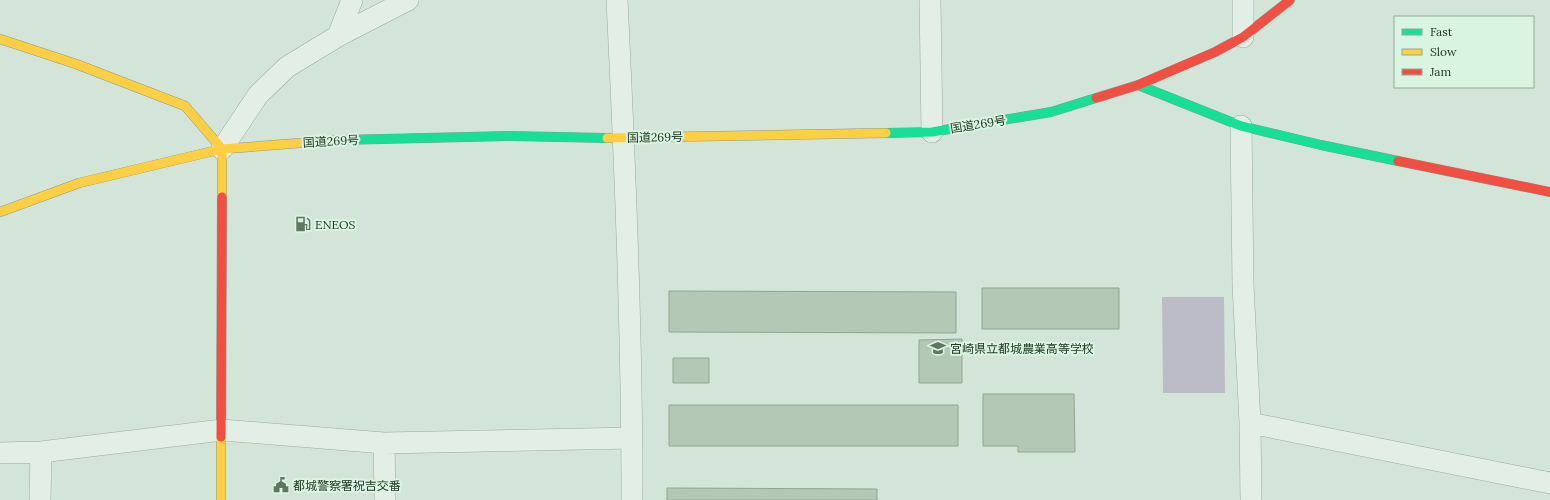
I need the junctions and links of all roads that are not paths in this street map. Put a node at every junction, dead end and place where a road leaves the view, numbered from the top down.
1 (352, 0) edge
2 (408, 0) edge
3 (617, 0) edge
4 (930, 0) edge
5 (1243, 0) edge
6 (1290, 0) edge
7 (338, 36) junction
8 (1243, 37) junction
9 (0, 39) edge
10 (1138, 85) junction
11 (1241, 126) junction
12 (932, 132) junction
13 (624, 138) junction
14 (222, 149) junction
15 (1550, 192) edge
16 (0, 212) edge
17 (1250, 423) junction
18 (222, 430) junction
19 (632, 438) junction
20 (384, 443) junction
21 (41, 452) junction
22 (0, 453) edge
23 (1550, 483) edge
24 (40, 500) edge
25 (221, 500) edge
26 (385, 500) edge
27 (632, 500) edge
28 (1251, 500) edge

1 - 7 street
2 - 7 street
3 - 13 street
4 - 12 street
5 - 8 street
6 - 8 main road, 国道269号
7 - 14 street
8 - 10 main road, 国道269号
9 - 14 main road
10 - 11 main road
10 - 12 main road, 国道269号
11 - 15 main road
11 - 17 street
12 - 13 main road, 国道269号
13 - 14 main road, 国道269号
13 - 19 street
14 - 16 main road, 国道269号
14 - 18 main road
17 - 23 street
17 - 28 street
18 - 20 street
18 - 21 street
18 - 25 main road
19 - 20 street
19 - 27 street
20 - 26 street
21 - 22 street
21 - 24 street

